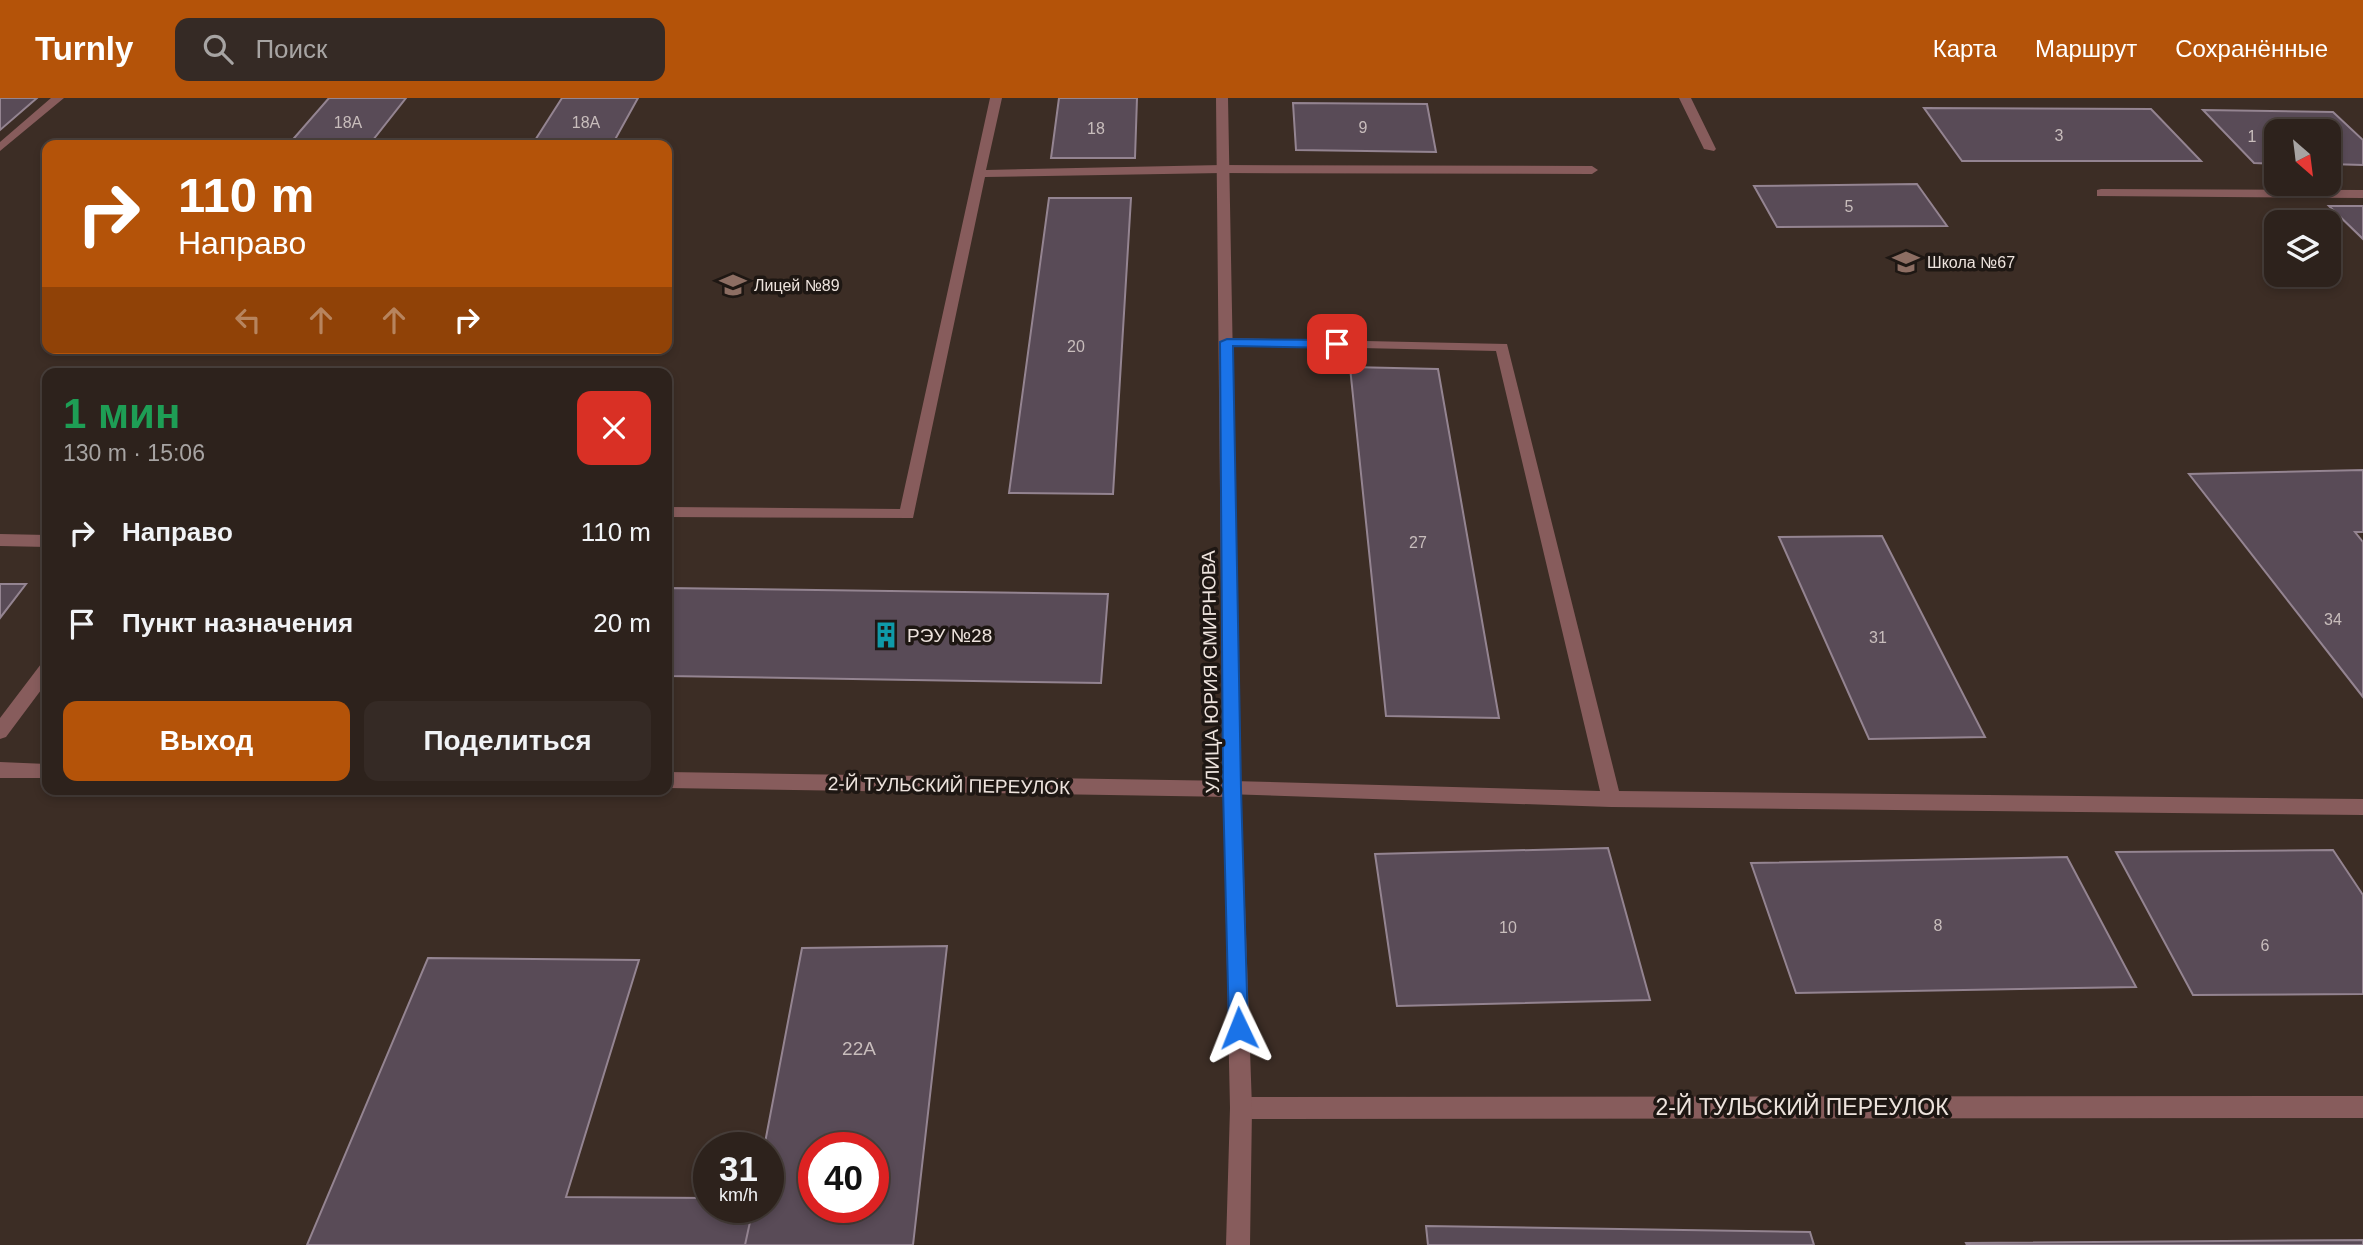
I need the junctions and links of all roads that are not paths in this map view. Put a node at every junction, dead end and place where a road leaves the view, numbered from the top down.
1 (58, 98) edge
2 (996, 98) edge
3 (1222, 98) edge
4 (1685, 98) edge
5 (0, 148) edge
6 (1710, 149) dead end
7 (1222, 169) junction
8 (1592, 170) dead end
9 (979, 174) junction
10 (2101, 192) dead end
11 (2363, 194) edge
12 (1227, 342) junction
13 (672, 512) edge
14 (0, 540) edge
15 (42, 541) edge
16 (42, 676) edge
17 (0, 733) edge
18 (0, 770) edge
19 (42, 771) edge
20 (672, 780) edge
21 (1232, 789) junction
22 (1611, 799) junction
23 (2363, 807) edge
24 (2363, 1107) edge
25 (1241, 1108) junction
26 (1238, 1245) edge

1 - 5 street
2 - 9 street
3 - 7 street, УЛИЦА ЮРИЯ СМИРНОВА
4 - 6 street
7 - 8 street
7 - 9 street
7 - 12 street, УЛИЦА ЮРИЯ СМИРНОВА
9 - 13 street
10 - 11 street
12 - 21 street, УЛИЦА ЮРИЯ СМИРНОВА
12 - 22 street
14 - 15 street
16 - 17 street
18 - 19 street
20 - 21 street, 2-Й ТУЛЬСКИЙ ПЕРЕУЛОК
21 - 22 street, 2-Й ТУЛЬСКИЙ ПЕРЕУЛОК
21 - 25 street, УЛИЦА ЮРИЯ СМИРНОВА
22 - 23 street, 2-Й ТУЛЬСКИЙ ПЕРЕУЛОК
24 - 25 street, 2-Й ТУЛЬСКИЙ ПЕРЕУЛОК
25 - 26 street, УЛИЦА ЮРИЯ СМИРНОВА

